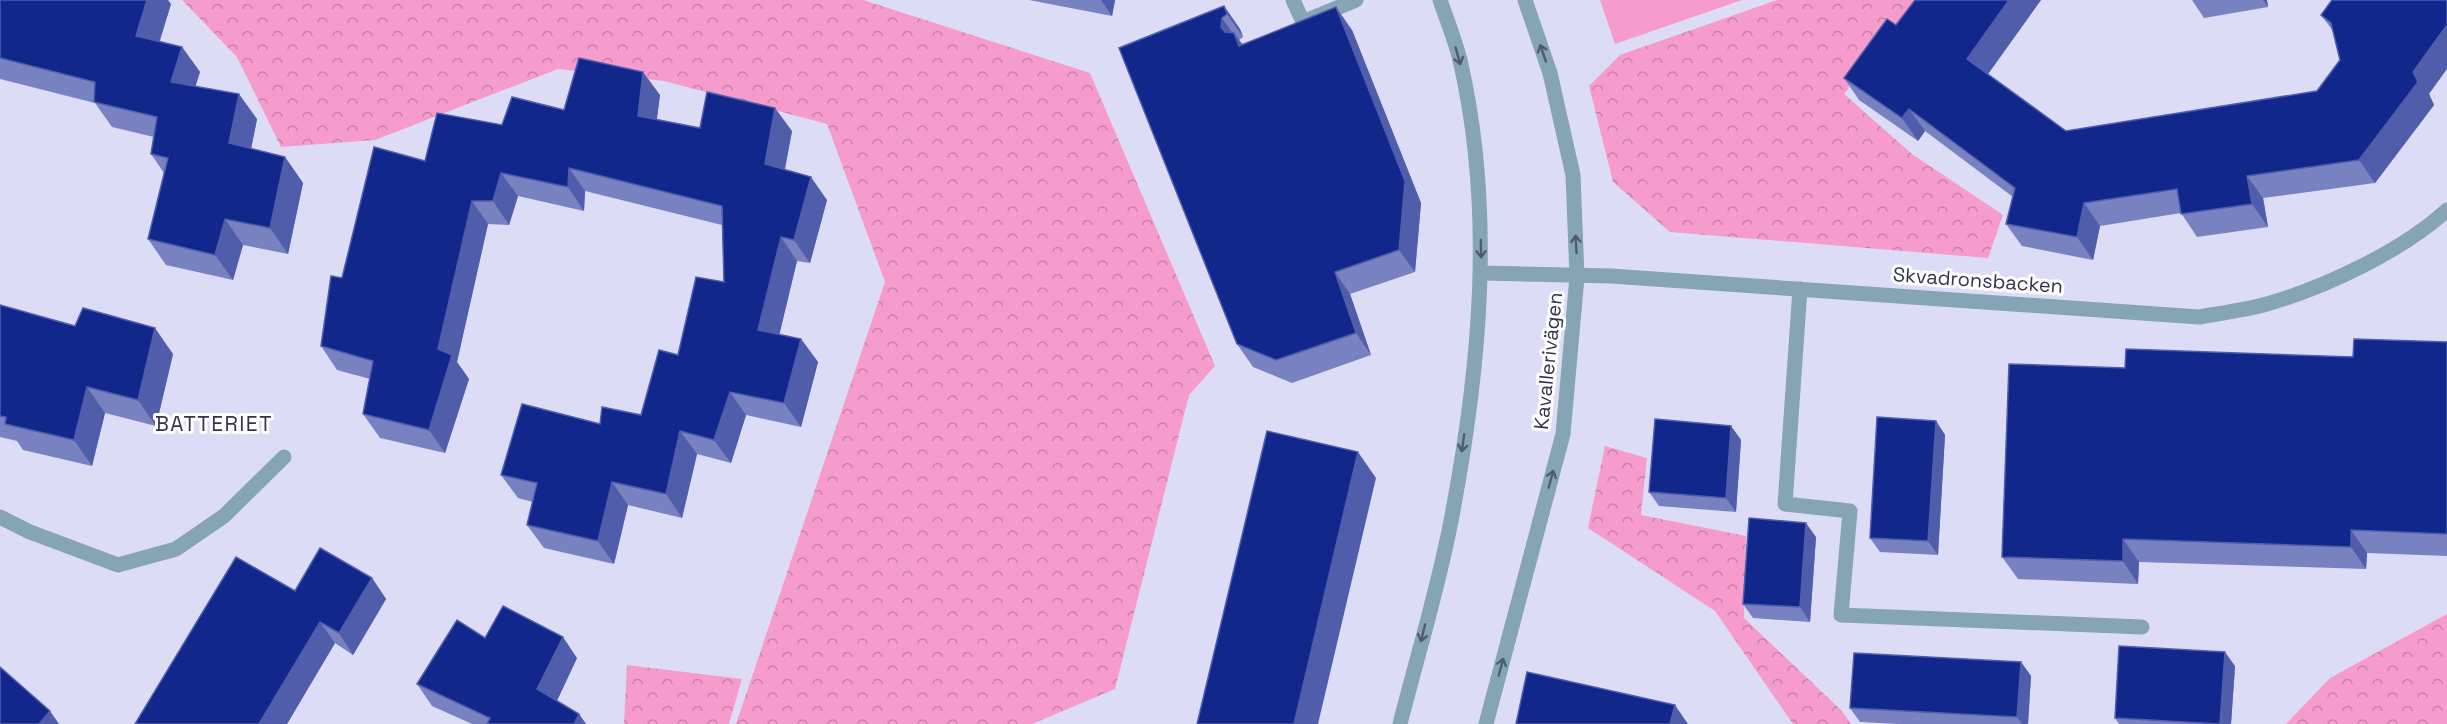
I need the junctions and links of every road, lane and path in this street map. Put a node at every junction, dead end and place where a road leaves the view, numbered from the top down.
1 (1293, 0) edge
2 (1356, 0) edge
3 (1440, 0) edge
4 (1525, 0) edge
5 (1303, 22) junction
6 (1284, 30) edge
7 (2447, 210) edge
8 (1481, 273) junction
9 (1577, 277) junction
10 (1800, 289) junction
11 (284, 457) dead end
12 (0, 517) edge
13 (2142, 627) dead end
14 (1400, 724) edge
15 (1486, 724) edge

1 - 5 street
2 - 5 street
3 -> 8 street
9 -> 4 street, Kavallerivägen
5 - 6 street
7 - 10 street, Skvadronsbacken
8 - 9 street, Skvadronsbacken
8 -> 14 street
9 - 10 street, Skvadronsbacken
15 -> 9 street, Kavallerivägen
10 - 13 street
11 - 12 street

